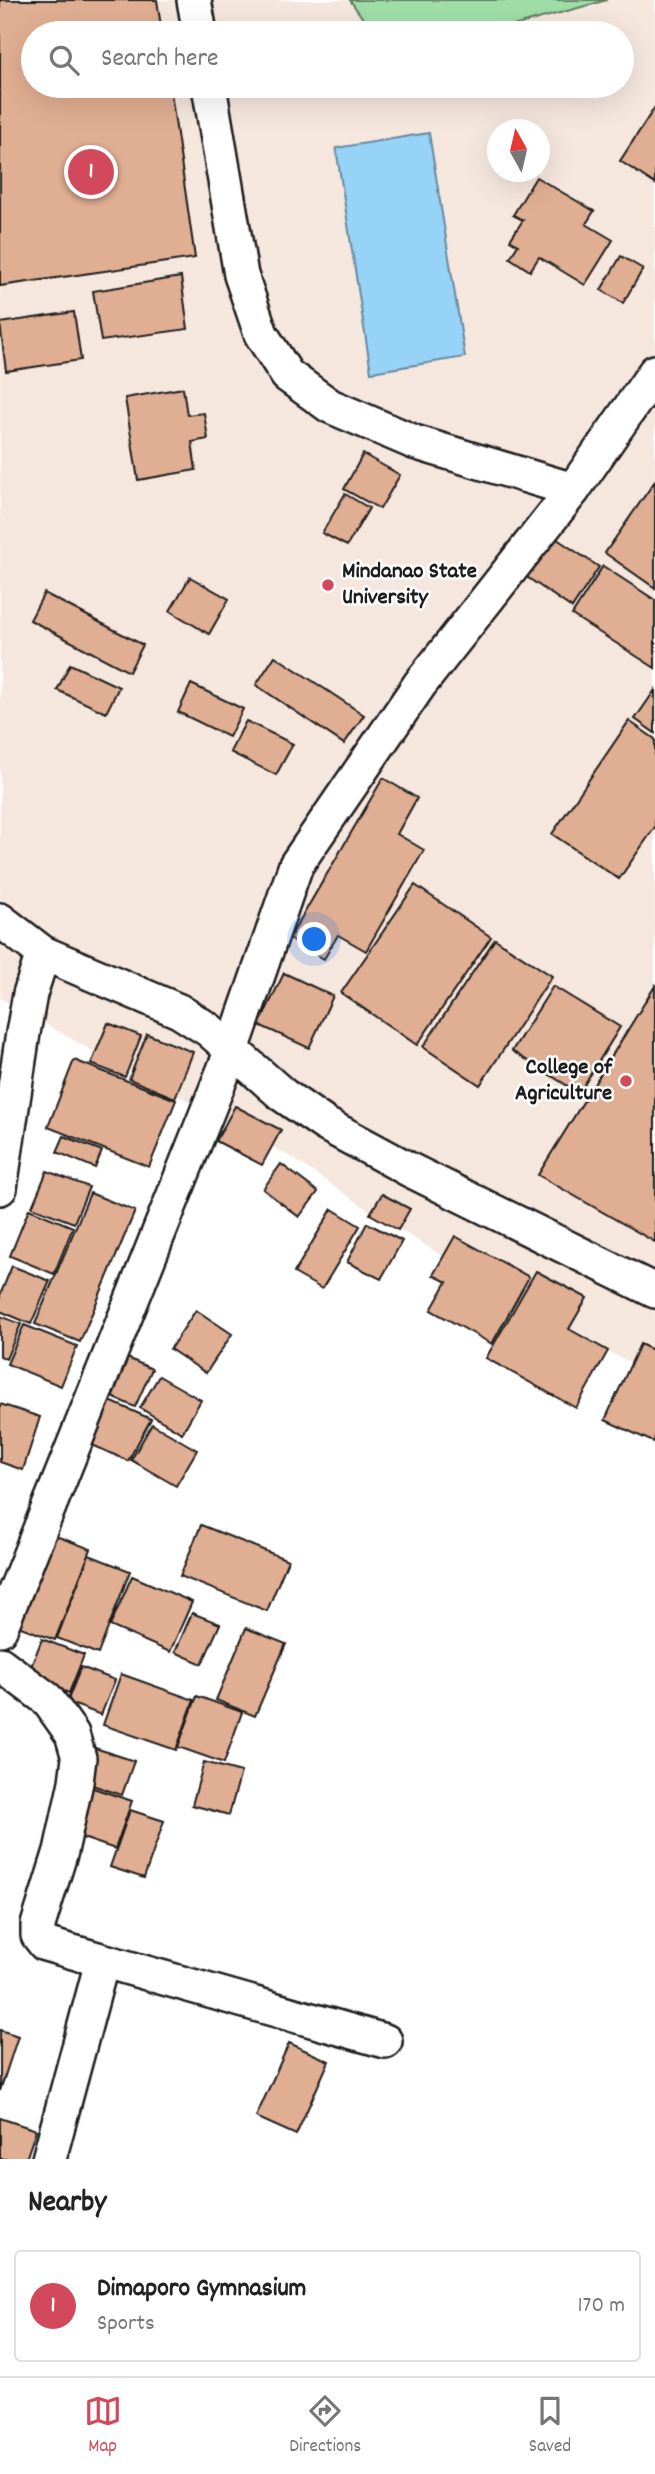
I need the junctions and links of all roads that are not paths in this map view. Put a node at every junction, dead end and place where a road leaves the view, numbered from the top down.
1 (194, 0) edge
2 (198, 21) edge
3 (211, 98) edge
4 (655, 372) edge
5 (573, 490) junction
6 (0, 920) edge
7 (43, 953) junction
8 (232, 1050) junction
9 (0, 1188) edge
10 (655, 1291) edge
11 (0, 1629) edge
12 (0, 1664) edge
13 (102, 1962) junction
14 (385, 2041) dead end
15 (49, 2159) edge

1 - 2 street
3 - 5 street
4 - 5 street
5 - 8 street
6 - 7 street
7 - 8 street
7 - 9 street
8 - 10 street
8 - 11 street
12 - 13 street
13 - 14 street
13 - 15 street

